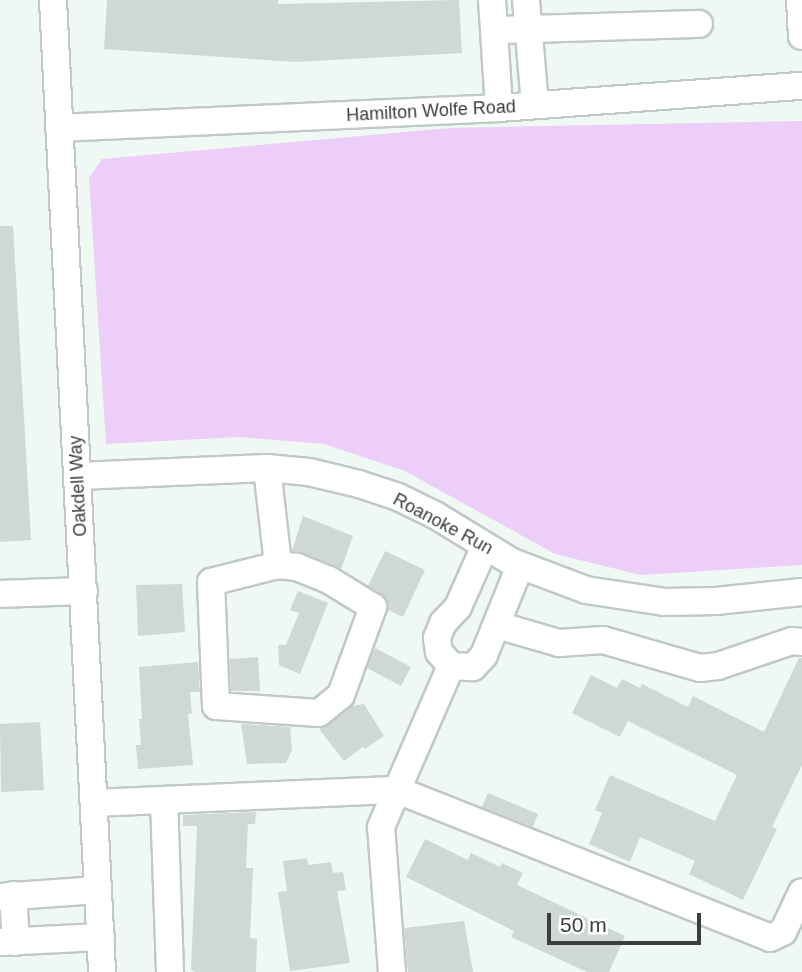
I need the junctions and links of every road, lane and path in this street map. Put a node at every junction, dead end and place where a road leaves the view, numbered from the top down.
1 (53, 0) edge
2 (492, 0) edge
3 (526, 0) edge
4 (800, 0) edge
5 (699, 24) dead end
6 (530, 28) junction
7 (495, 30) junction
8 (802, 36) edge
9 (802, 86) edge
10 (535, 105) junction
11 (499, 108) junction
12 (59, 128) junction
13 (267, 468) junction
14 (78, 475) junction
15 (485, 545) junction
16 (278, 565) junction
17 (520, 566) junction
18 (84, 591) junction
19 (802, 592) edge
20 (0, 594) edge
21 (497, 625) junction
22 (802, 642) edge
23 (451, 666) junction
24 (397, 790) junction
25 (164, 800) junction
26 (94, 803) junction
27 (98, 890) junction
28 (802, 892) edge
29 (7, 896) edge
30 (101, 937) junction
31 (8, 942) edge
32 (102, 972) edge
33 (170, 972) edge
34 (392, 972) edge

1 - 12 street, Oakdell Way
2 - 7 street
3 - 6 street
4 - 8 street
5 - 6 street
6 - 7 street
6 - 10 street
7 - 11 street
9 - 10 street, Hamilton Wolfe Road
10 - 11 street, Hamilton Wolfe Road
11 - 12 street, Hamilton Wolfe Road
12 - 14 street, Oakdell Way
13 - 14 street, Roanoke Run
13 - 15 street, Roanoke Run
13 - 16 street
14 - 18 street, Oakdell Way
15 - 17 street, Roanoke Run
15 - 23 street
16 - 16 street
17 - 19 street, Roanoke Run
17 - 21 street
18 - 20 street
18 - 26 street, Oakdell Way
21 - 22 street
21 - 23 street
23 - 24 street
24 - 25 street
24 - 28 street
24 - 34 street
25 - 26 street
25 - 33 street
26 - 27 street, Oakdell Way
27 - 29 street
27 - 30 street, Oakdell Way
29 - 31 street
30 - 31 street
30 - 32 street, Oakdell Way

